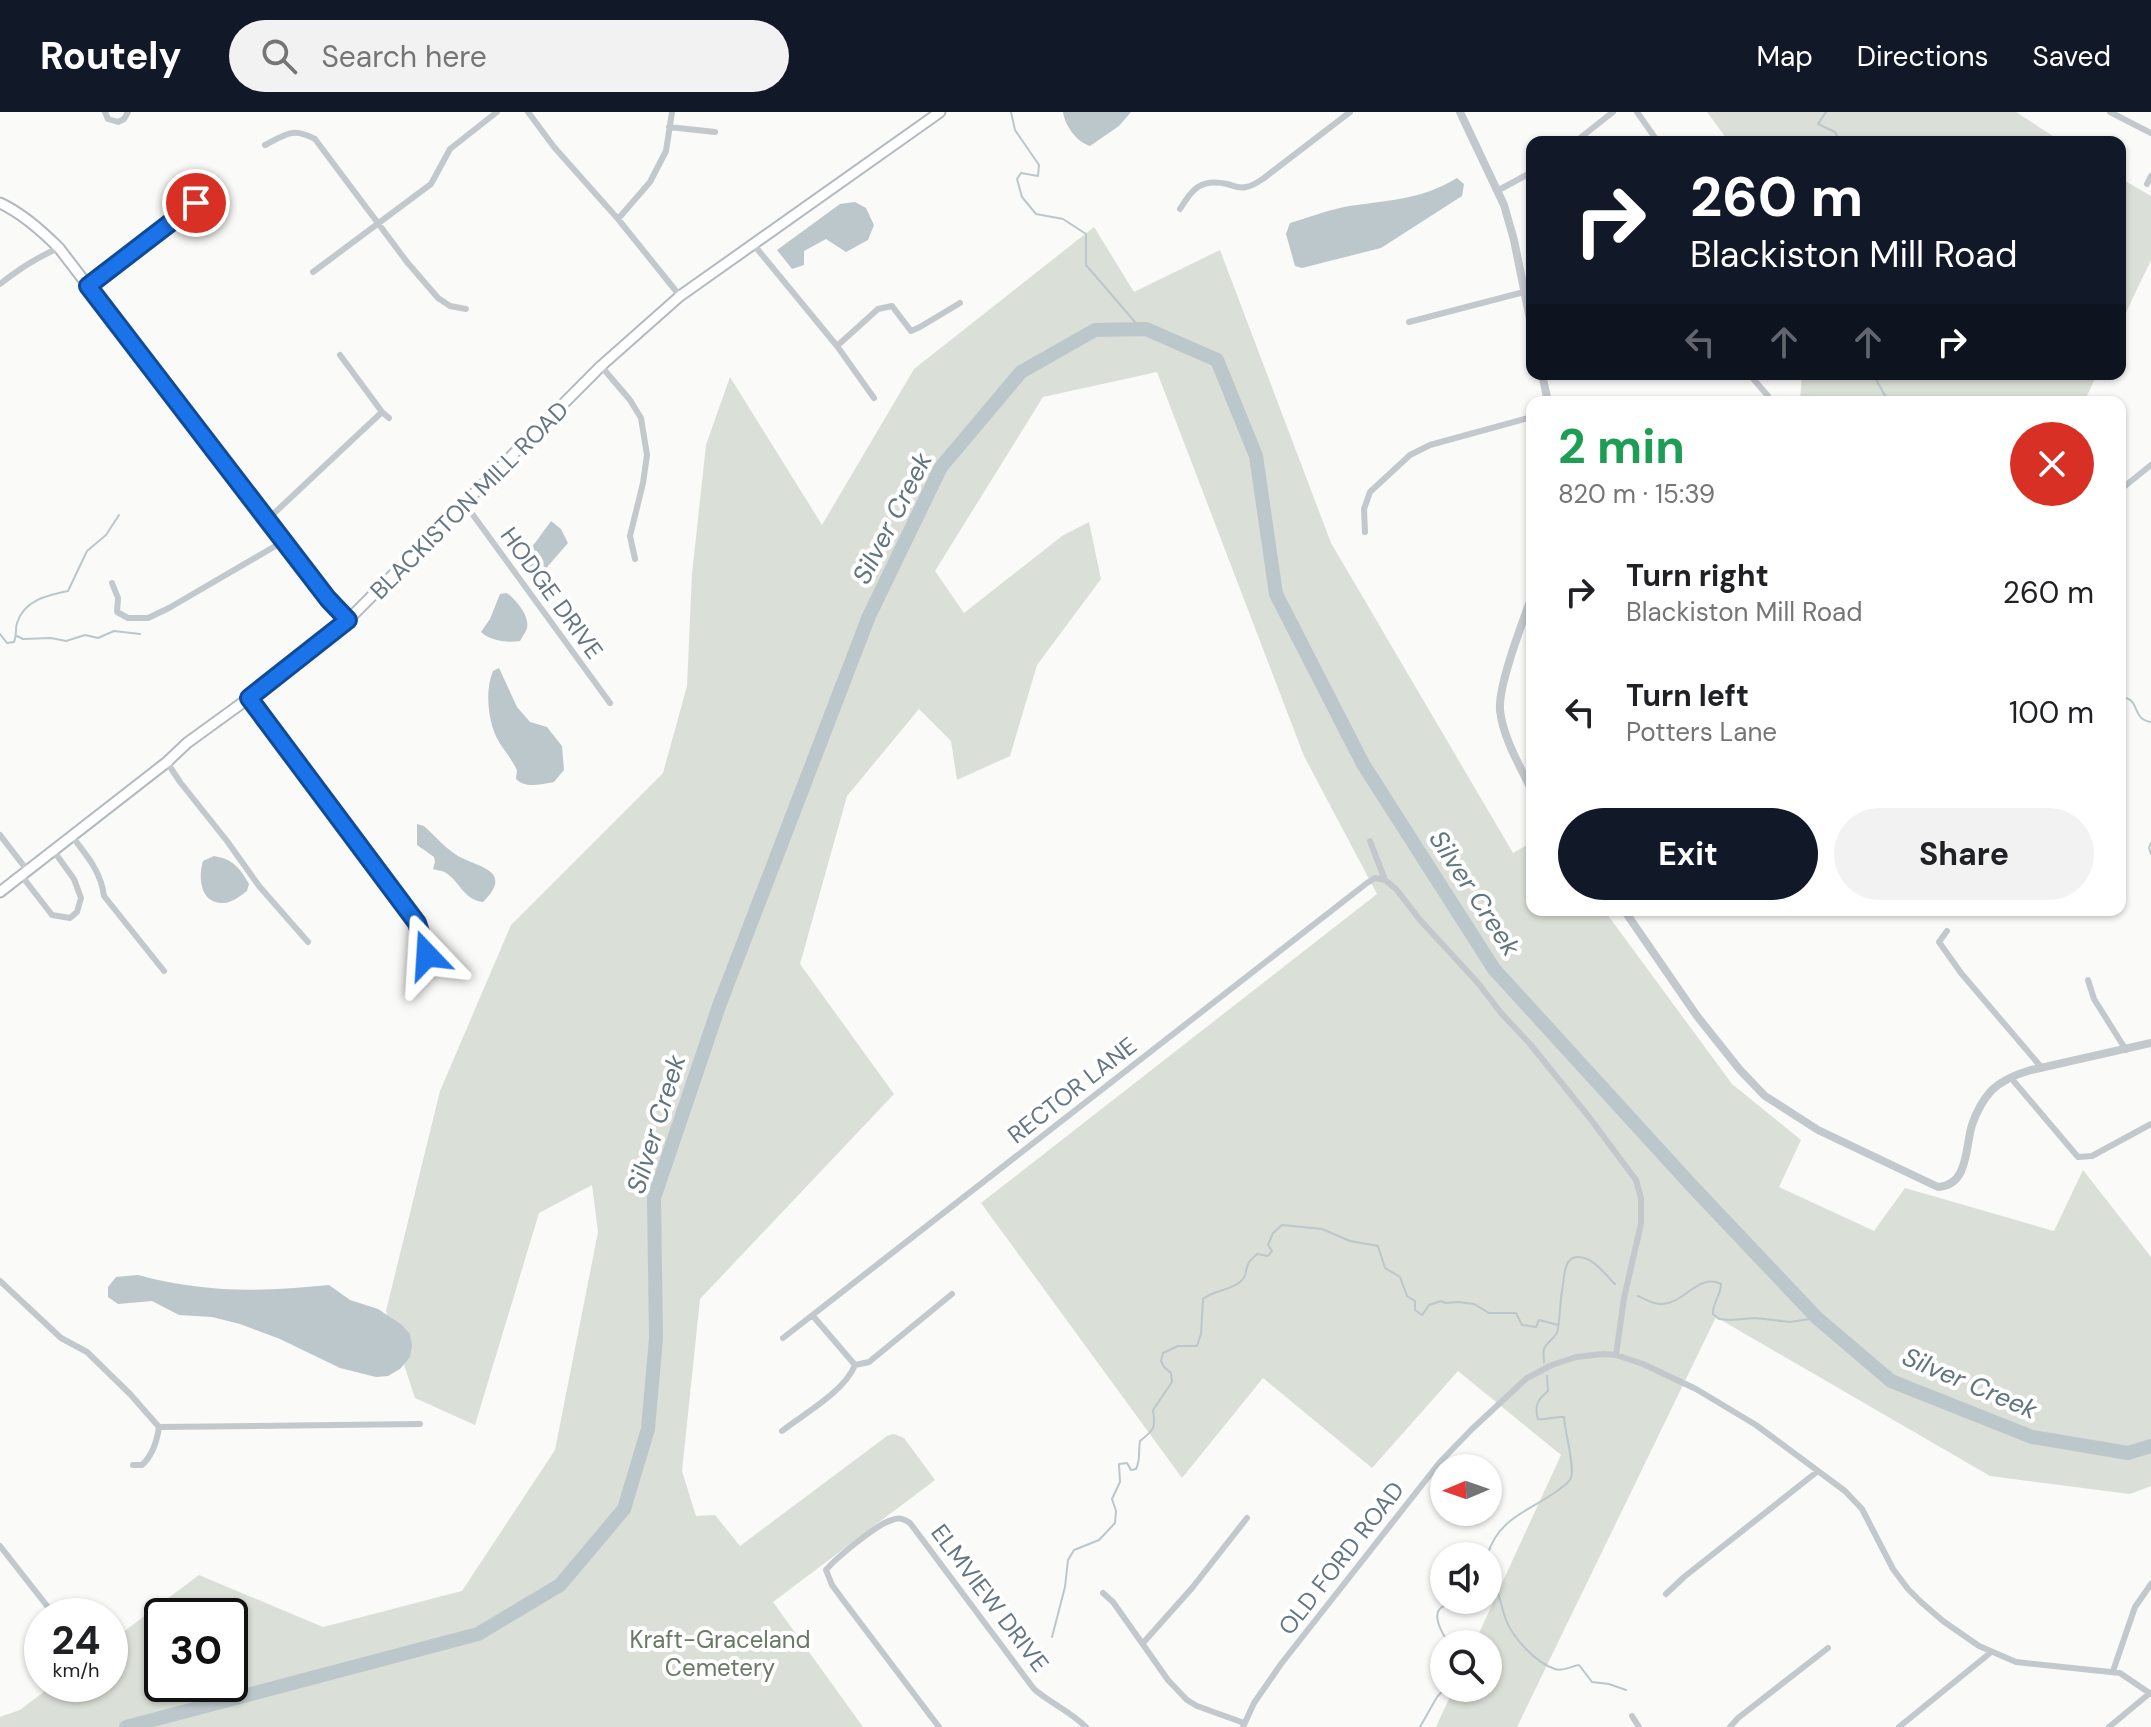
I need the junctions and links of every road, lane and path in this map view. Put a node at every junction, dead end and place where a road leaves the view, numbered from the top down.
1 (105, 112) edge
2 (128, 112) edge
3 (497, 112) edge
4 (528, 112) edge
5 (672, 112) edge
6 (940, 112) edge
7 (1350, 112) edge
8 (1460, 112) edge
9 (1613, 112) edge
10 (1637, 112) edge
11 (2110, 112) edge
12 (669, 127) junction
13 (715, 132) dead end
14 (2151, 133) edge
15 (1583, 136) edge
16 (1654, 136) edge
17 (265, 145) dead end
18 (1526, 175) edge
19 (2151, 176) edge
20 (2147, 184) dead end
21 (1497, 191) junction
22 (0, 203) edge
23 (196, 203) dead end
24 (1180, 209) dead end
25 (618, 219) junction
26 (378, 223) junction
27 (754, 245) junction
28 (59, 248) junction
29 (313, 272) dead end
30 (0, 284) edge
31 (88, 286) junction
32 (1524, 292) junction
33 (680, 296) junction
34 (1526, 301) edge
35 (960, 303) dead end
36 (466, 309) dead end
37 (1409, 322) dead end
38 (837, 346) junction
39 (340, 355) dead end
40 (601, 366) junction
41 (1754, 380) edge
42 (1768, 396) dead end
43 (874, 398) dead end
44 (382, 412) junction
45 (389, 418) dead end
46 (1526, 419) edge
47 (2151, 465) edge
48 (2126, 485) edge
49 (465, 504) junction
50 (268, 519) junction
51 (1365, 532) dead end
52 (284, 541) junction
53 (635, 559) dead end
54 (112, 583) dead end
55 (1526, 612) edge
56 (348, 620) junction
57 (249, 698) junction
58 (610, 703) dead end
59 (167, 762) junction
60 (1526, 779) edge
61 (0, 835) edge
62 (71, 835) junction
63 (1370, 841) dead end
64 (53, 850) junction
65 (24, 872) junction
66 (1385, 880) junction
67 (0, 892) edge
68 (1628, 916) edge
69 (1947, 931) dead end
70 (308, 942) dead end
71 (427, 955) dead end
72 (164, 971) dead end
73 (2088, 980) dead end
74 (2151, 1043) edge
75 (2126, 1050) junction
76 (2042, 1068) junction
77 (2011, 1078) junction
78 (2151, 1124) edge
79 (0, 1281) edge
80 (952, 1294) dead end
81 (813, 1316) junction
82 (783, 1338) dead end
83 (1616, 1355) junction
84 (855, 1365) junction
85 (420, 1424) dead end
86 (159, 1427) junction
87 (782, 1431) dead end
88 (133, 1465) dead end
89 (1818, 1471) junction
90 (1247, 1518) dead end
91 (0, 1546) edge
92 (2151, 1584) edge
93 (1103, 1593) dead end
94 (1666, 1594) dead end
95 (41, 1598) edge
96 (1143, 1643) junction
97 (1828, 1648) dead end
98 (1990, 1653) junction
99 (2113, 1671) junction
100 (2150, 1693) edge
101 (1632, 1716) dead end
102 (1243, 1725) edge
103 (939, 1727) edge
104 (1086, 1727) edge
105 (1639, 1727) edge
106 (1730, 1727) edge
107 (1899, 1727) edge
108 (2109, 1727) edge

1 - 2 street
3 - 26 street
4 - 25 street
5 - 12 street
6 - 27 main road, BLACKISTON MILL ROAD
7 - 24 street
8 - 21 street
9 - 15 street
10 - 16 street
11 - 14 street
12 - 13 street
12 - 25 street
17 - 26 street
18 - 21 street
19 - 20 street
21 - 32 street
22 - 28 main road
23 - 31 street
25 - 33 street
26 - 29 street
26 - 36 street
27 - 33 main road, BLACKISTON MILL ROAD
27 - 38 street
28 - 30 street
28 - 31 main road
31 - 50 main road
32 - 34 street
32 - 37 street
33 - 40 main road, BLACKISTON MILL ROAD
35 - 38 street
38 - 43 street
39 - 44 street
40 - 49 main road, BLACKISTON MILL ROAD
40 - 53 street
41 - 42 street
44 - 45 street
44 - 50 street
46 - 51 street
47 - 48 street
49 - 56 main road, BLACKISTON MILL ROAD
49 - 58 street, HODGE DRIVE
50 - 52 main road
52 - 54 street
52 - 56 main road
55 - 60 street
56 - 57 main road, BLACKISTON MILL ROAD
57 - 59 main road, BLACKISTON MILL ROAD
57 - 71 street
59 - 62 main road, BLACKISTON MILL ROAD
59 - 70 street
61 - 65 street
62 - 64 main road, BLACKISTON MILL ROAD
62 - 72 street
63 - 66 street
64 - 65 main road, BLACKISTON MILL ROAD
64 - 65 street
65 - 67 main road, BLACKISTON MILL ROAD
66 - 81 street, RECTOR LANE
66 - 83 street
68 - 77 street
69 - 76 street
73 - 75 street
74 - 75 street
75 - 76 street
76 - 77 street
77 - 78 street
79 - 86 street
80 - 84 street
81 - 82 street, RECTOR LANE
81 - 84 street
83 - 89 street, OLD FORD ROAD
83 - 102 street, OLD FORD ROAD
84 - 87 street
85 - 86 street
86 - 88 street
89 - 94 street
89 - 98 street, OLD FORD ROAD
90 - 96 street
91 - 95 street
92 - 99 street
93 - 96 street
96 - 102 street
97 - 106 street
98 - 99 street, OLD FORD ROAD
98 - 107 street
99 - 100 street, OLD FORD ROAD
100 - 108 street
101 - 105 street
103 - 104 street, ELMVIEW DRIVE

